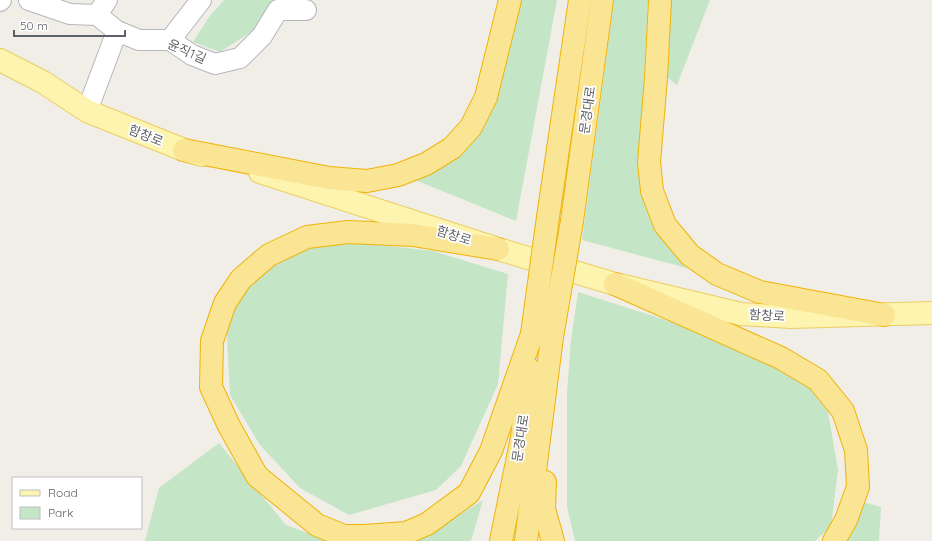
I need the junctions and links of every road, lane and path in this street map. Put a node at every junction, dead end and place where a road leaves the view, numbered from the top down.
1 (29, 0) edge
2 (201, 0) edge
3 (510, 0) edge
4 (580, 0) edge
5 (602, 0) edge
6 (660, 0) edge
7 (71, 7) edge
8 (102, 8) edge
9 (306, 10) dead end
10 (117, 31) junction
11 (170, 40) junction
12 (0, 60) edge
13 (87, 111) junction
14 (184, 150) junction
15 (498, 249) junction
16 (615, 284) junction
17 (932, 313) edge
18 (884, 315) junction
19 (542, 336) junction
20 (501, 541) edge
21 (526, 541) edge
22 (553, 541) edge
23 (834, 541) edge

1 - 7 lane, 윤직1길
2 - 11 lane
3 - 14 highway
4 - 19 highway, 문경대로, bridge
5 - 19 highway, 문경대로, bridge
6 - 18 highway
7 - 8 lane, 윤직1길
8 - 10 lane, 윤직1길
9 - 11 lane, 윤직1길
10 - 11 lane, 윤직1길
10 - 13 lane
12 - 13 main road, 함창로
13 - 14 main road, 함창로
14 - 15 main road, 함창로
15 - 16 main road, 함창로
15 - 19 highway
16 - 18 main road, 함창로
16 - 23 highway
17 - 18 main road, 함창로
19 - 20 highway, 문경대로
19 - 21 highway, 문경대로
19 - 22 highway

